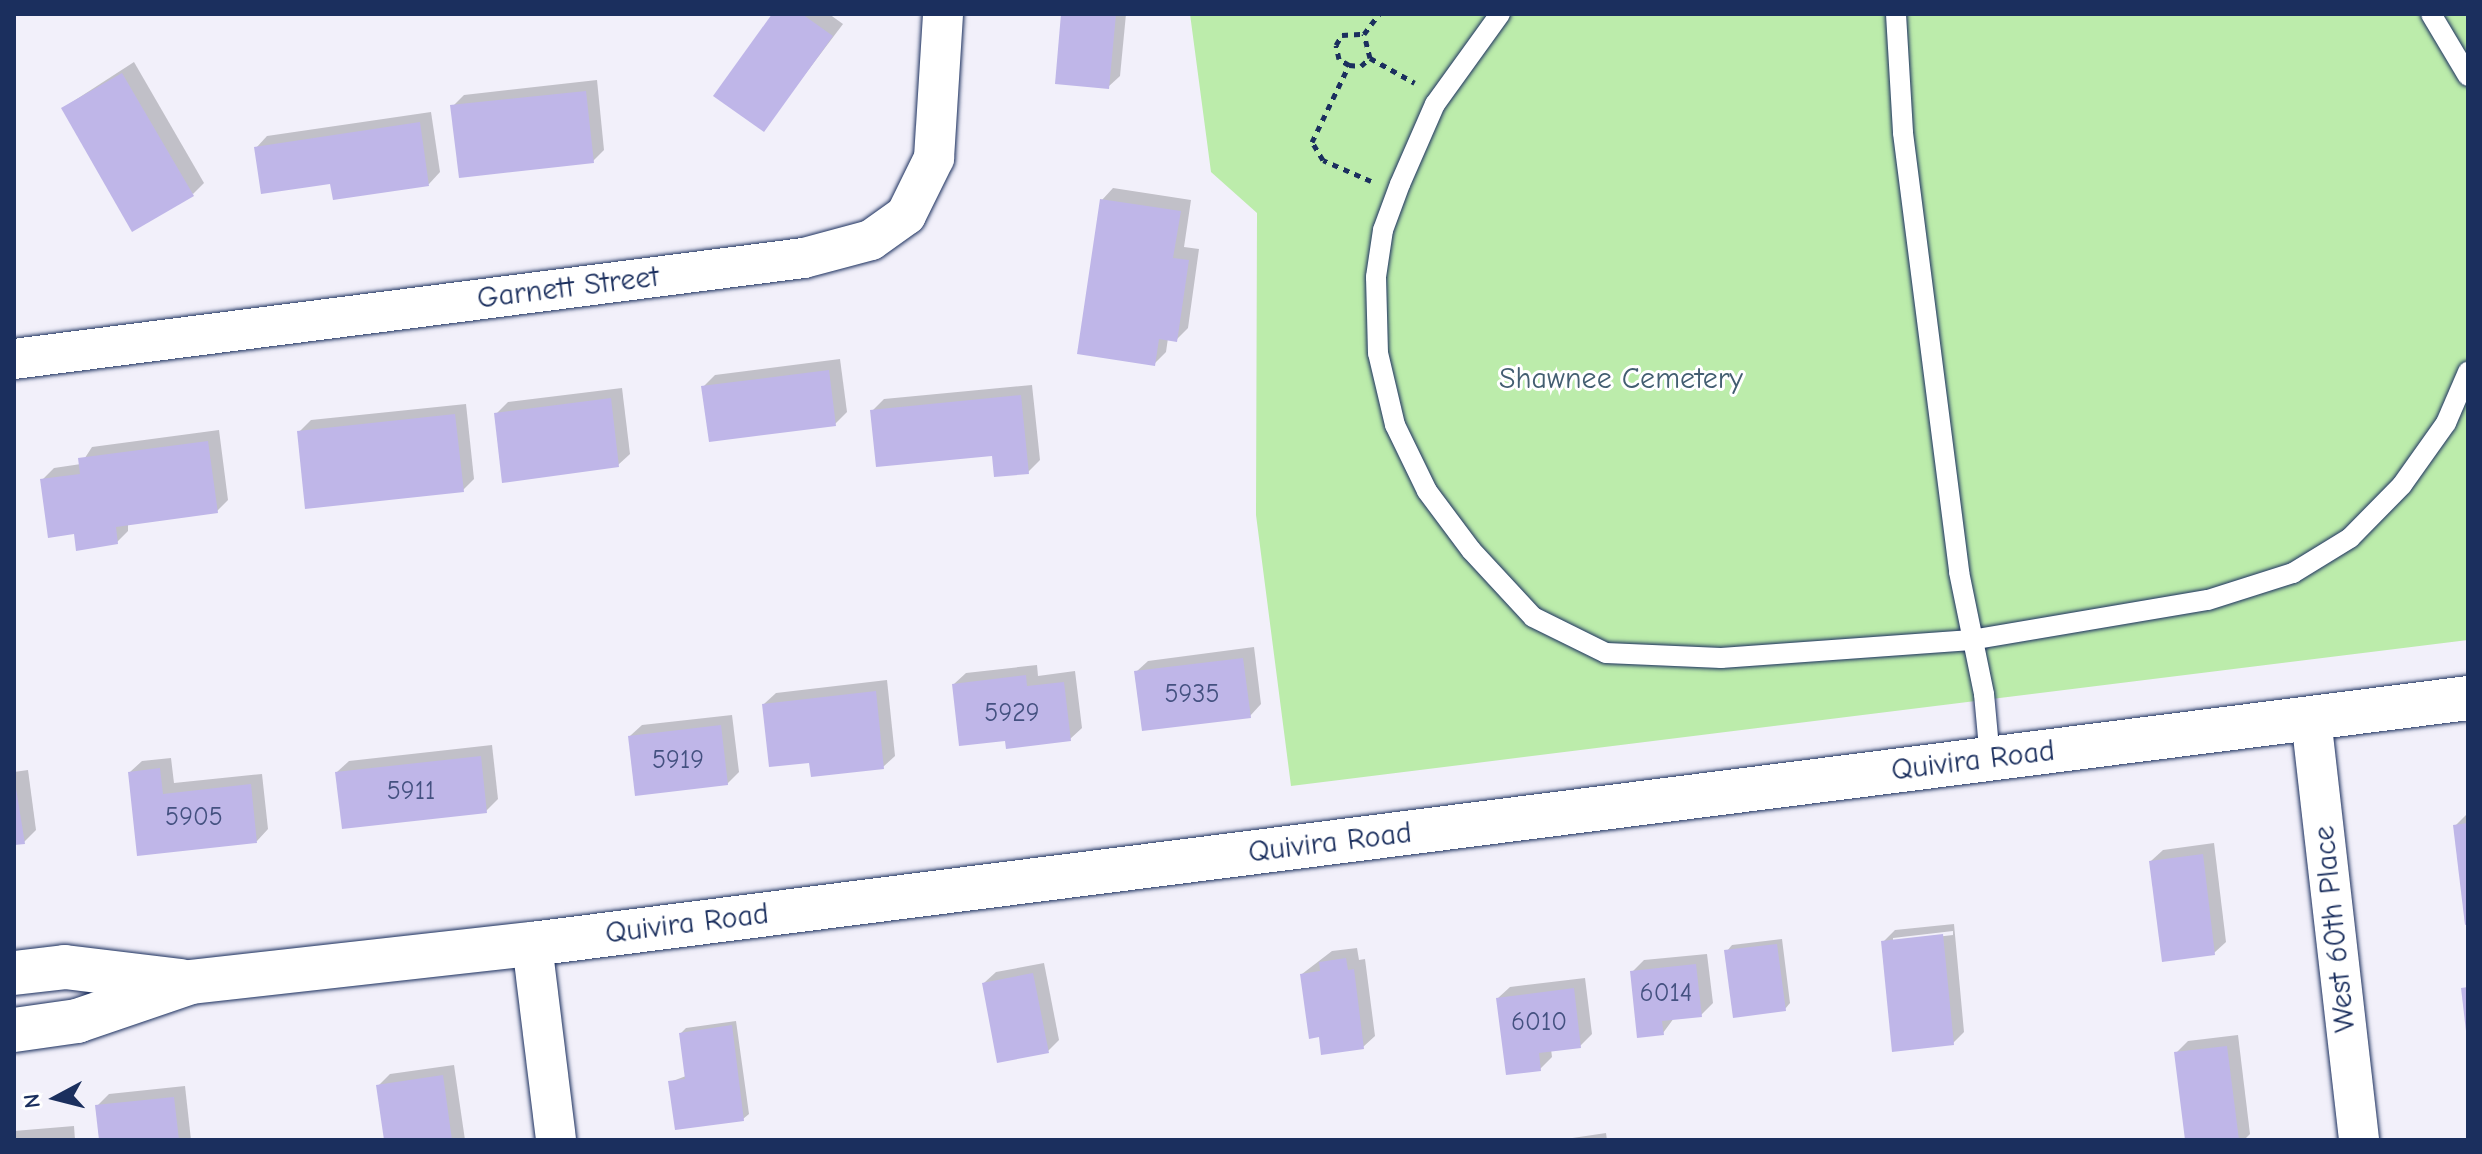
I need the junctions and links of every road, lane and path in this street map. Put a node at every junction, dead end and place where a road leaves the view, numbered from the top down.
1 (943, 14) edge
2 (1379, 14) edge
3 (1500, 14) edge
4 (1896, 14) edge
5 (2431, 14) edge
6 (1364, 34) junction
7 (1370, 58) junction
8 (1349, 65) junction
9 (2468, 76) edge
10 (1440, 97) junction
11 (1397, 192) junction
12 (14, 359) edge
13 (2468, 372) edge
14 (1971, 640) junction
15 (2468, 698) edge
16 (2311, 718) junction
17 (1990, 759) junction
18 (532, 944) junction
19 (14, 973) edge
20 (191, 982) junction
21 (14, 1030) edge
22 (556, 1140) edge
23 (2359, 1140) edge

1 - 12 street, Garnett Street
2 - 6 path
3 - 10 lane
4 - 14 lane
5 - 9 lane
6 - 7 path
6 - 8 path
7 - 8 path
7 - 10 path
8 - 11 path
10 - 11 lane
11 - 14 lane
13 - 14 lane
14 - 17 lane
15 - 16 main road, Quivira Road
16 - 17 main road, Quivira Road
16 - 23 street, West 60th Place
17 - 18 main road, Quivira Road
18 - 20 main road, Quivira Road
18 - 22 street
19 - 20 main road, Quivira Road
20 - 21 main road, Quivira Road

